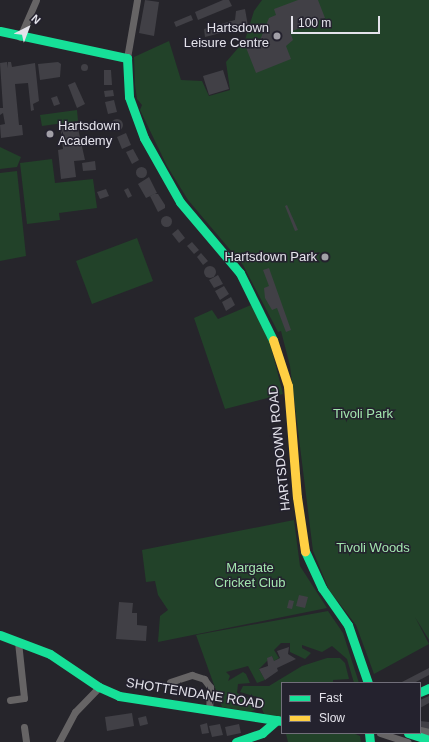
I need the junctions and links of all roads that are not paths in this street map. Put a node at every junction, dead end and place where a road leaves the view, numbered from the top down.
1 (36, 0) edge
2 (137, 0) edge
3 (0, 31) edge
4 (20, 37) junction
5 (127, 58) junction
6 (0, 635) edge
7 (18, 642) junction
8 (170, 682) dead end
9 (368, 682) edge
10 (99, 687) junction
11 (10, 700) dead end
12 (209, 710) junction
13 (280, 721) edge
14 (24, 727) dead end
15 (396, 734) edge
16 (412, 735) edge
17 (429, 740) edge
18 (62, 741) edge
19 (26, 742) edge
20 (236, 742) edge

1 - 4 street
2 - 5 street, HARTSDOWN ROAD
3 - 4 main road
4 - 5 main road
5 - 9 main road, HARTSDOWN ROAD
6 - 7 main road, SHOTTENDANE ROAD
7 - 10 main road, SHOTTENDANE ROAD
7 - 11 street
8 - 12 street
10 - 12 main road, SHOTTENDANE ROAD
10 - 18 street
12 - 13 main road, SHOTTENDANE ROAD
13 - 20 main road
14 - 19 street
15 - 16 street
16 - 17 main road

